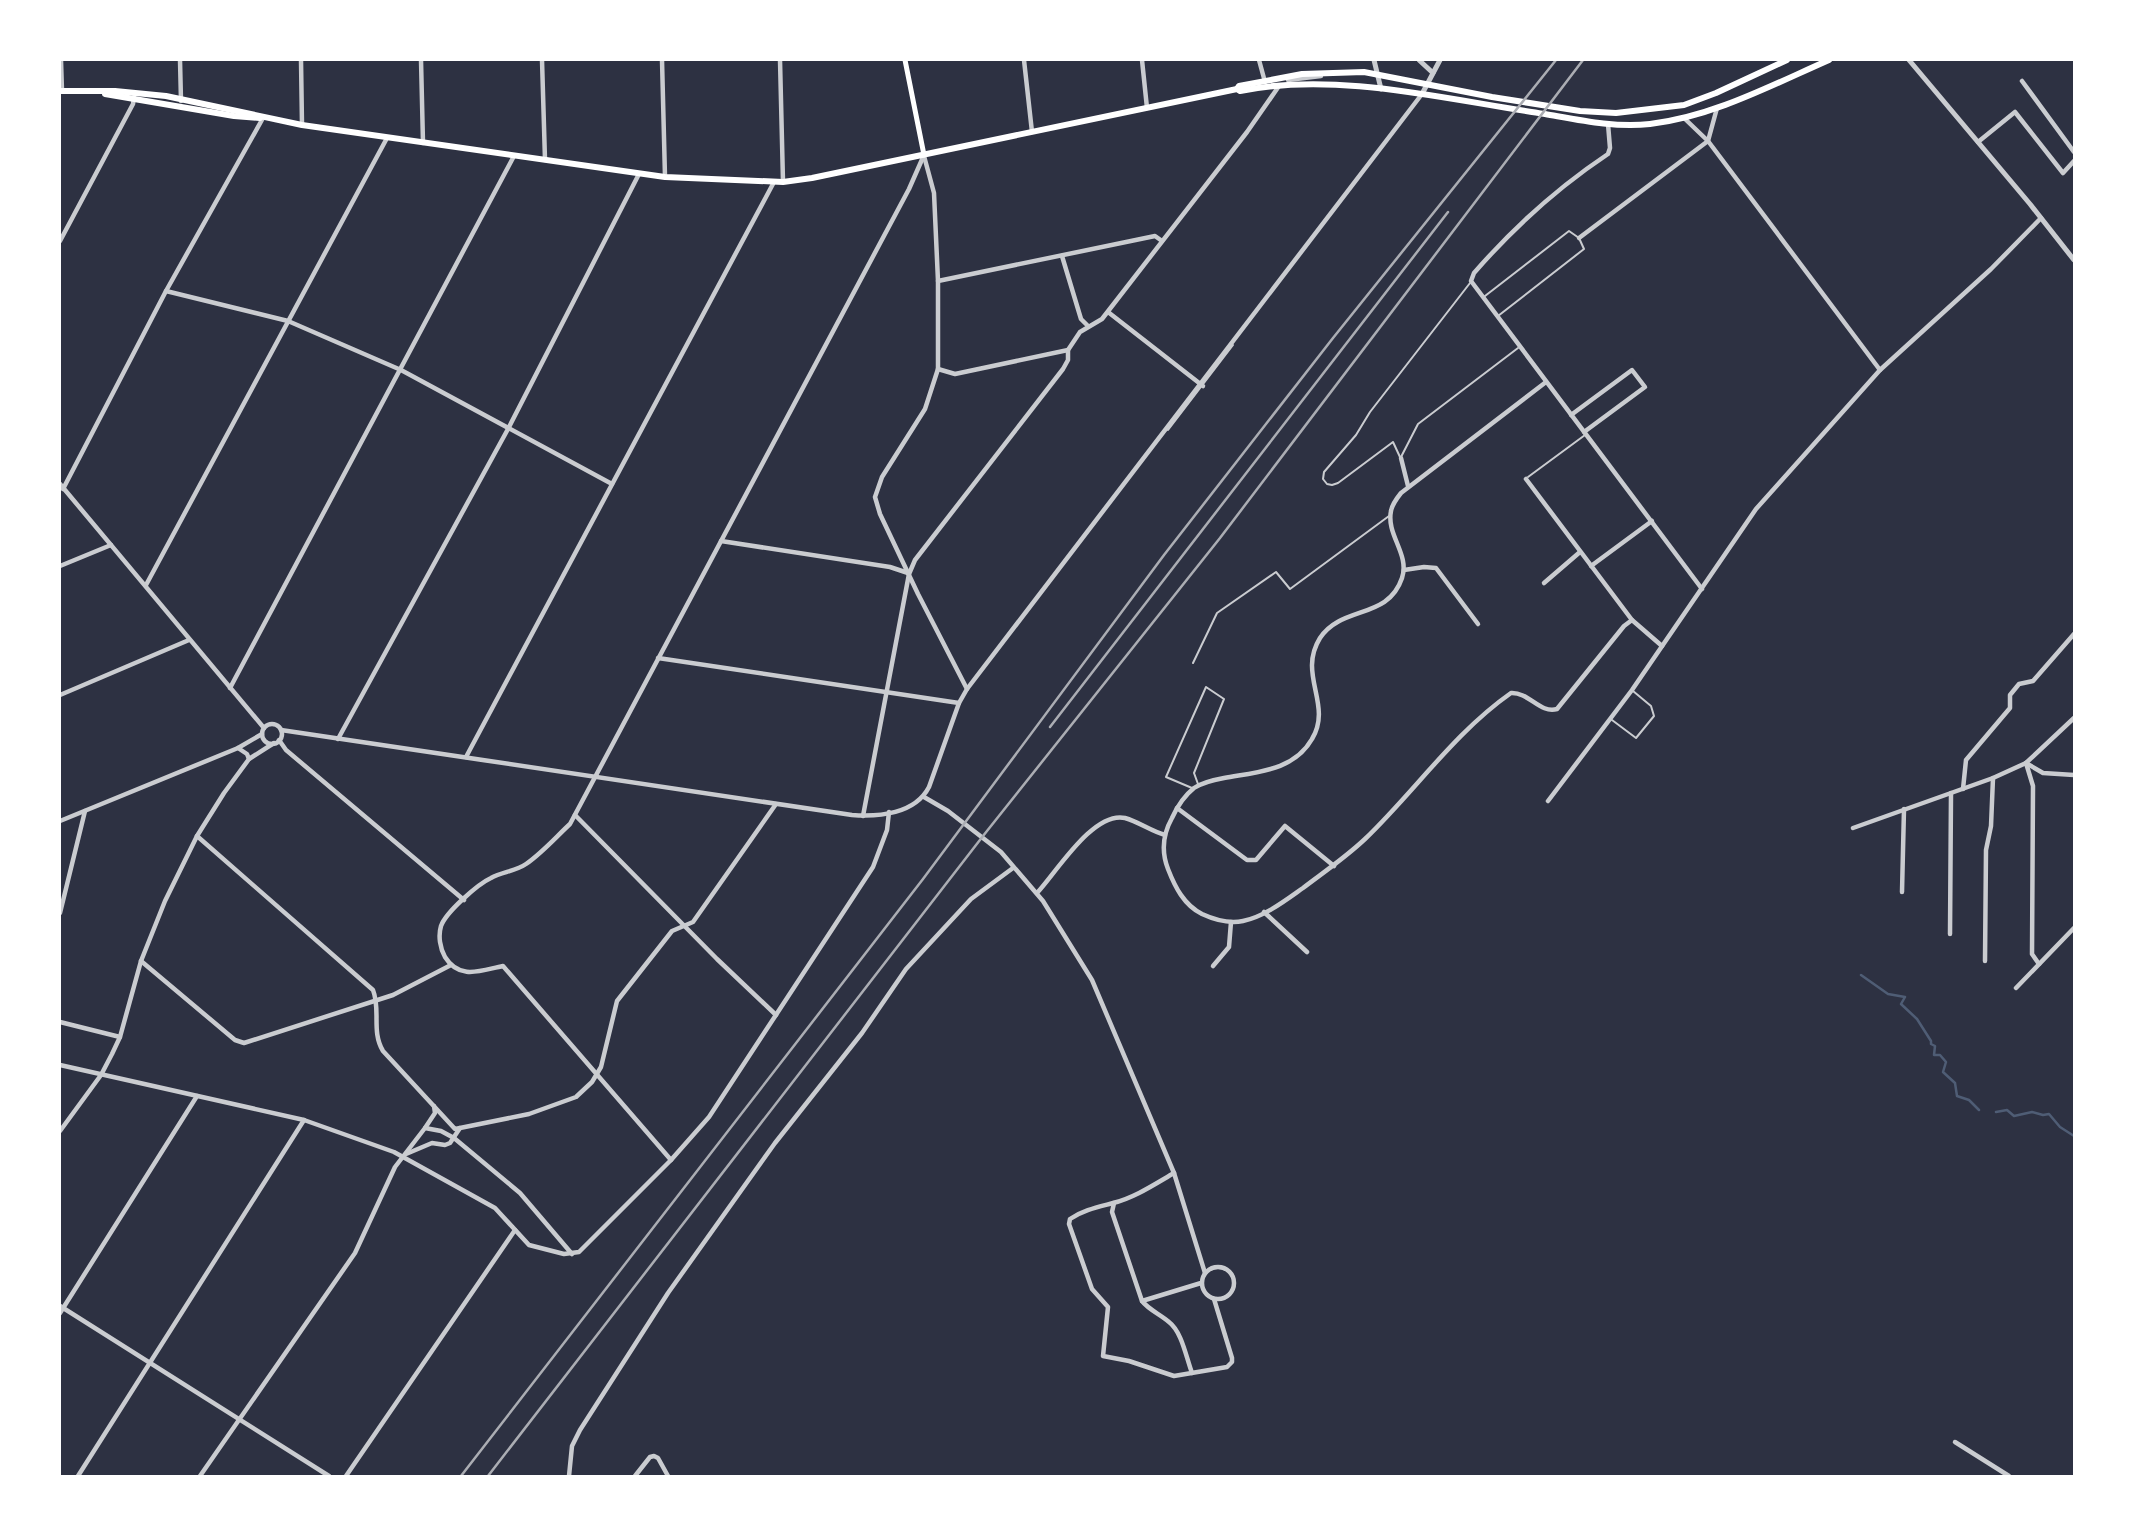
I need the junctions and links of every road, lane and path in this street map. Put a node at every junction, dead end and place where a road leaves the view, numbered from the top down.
1 (61, 60) edge
2 (180, 60) edge
3 (301, 60) edge
4 (421, 60) edge
5 (542, 60) edge
6 (662, 60) edge
7 (780, 60) edge
8 (905, 60) edge
9 (1024, 60) edge
10 (1142, 60) edge
11 (1259, 60) edge
12 (1374, 60) edge
13 (1419, 60) edge
14 (1440, 60) edge
15 (1787, 60) edge
16 (1829, 60) edge
17 (1909, 60) edge
18 (1333, 72) junction
19 (1433, 72) junction
20 (1376, 73) junction
21 (1263, 80) junction
22 (2022, 81) dead end
23 (1428, 83) junction
24 (1275, 88) junction
25 (1237, 89) junction
26 (1381, 89) junction
27 (61, 91) edge
28 (1422, 94) junction
29 (135, 96) junction
30 (181, 102) junction
31 (1717, 107) junction
32 (1147, 108) junction
33 (263, 118) junction
34 (1684, 118) junction
35 (1608, 124) junction
36 (302, 125) junction
37 (1032, 132) junction
38 (387, 138) junction
39 (1708, 141) junction
40 (1978, 142) junction
41 (423, 143) junction
42 (2074, 152) edge
43 (923, 155) junction
44 (514, 156) junction
45 (545, 160) junction
46 (2074, 161) edge
47 (639, 174) junction
48 (666, 177) junction
49 (775, 181) junction
50 (783, 182) junction
51 (2041, 218) junction
52 (1579, 238) junction
53 (1162, 241) junction
54 (60, 242) edge
55 (1062, 256) junction
56 (2074, 260) edge
57 (938, 281) junction
58 (1471, 282) junction
59 (166, 291) junction
60 (1484, 297) junction
61 (1108, 312) junction
62 (1497, 317) junction
63 (288, 321) junction
64 (1088, 326) junction
65 (1519, 347) junction
66 (1069, 350) junction
67 (939, 369) junction
68 (401, 370) junction
69 (1880, 370) junction
70 (1546, 382) junction
71 (1201, 385) junction
72 (1571, 415) junction
73 (508, 429) junction
74 (1585, 433) junction
75 (1401, 458) junction
76 (1526, 479) joint
77 (612, 484) junction
78 (61, 486) edge
79 (1408, 486) junction
80 (1391, 514) junction
81 (1652, 522) junction
82 (721, 541) junction
83 (111, 545) junction
84 (1580, 552) junction
85 (60, 566) edge
86 (1591, 566) junction
87 (1404, 570) junction
88 (909, 574) junction
89 (1544, 583) dead end
90 (146, 585) junction
91 (1702, 589) junction
92 (1632, 620) junction
93 (1478, 624) dead end
94 (2074, 634) edge
95 (189, 640) junction
96 (1662, 646) junction
97 (658, 659) junction
98 (1193, 663) dead end
99 (230, 688) junction
100 (967, 689) junction
101 (1632, 690) junction
102 (886, 692) junction
103 (60, 695) edge
104 (959, 704) junction
105 (2074, 718) edge
106 (1611, 719) junction
107 (281, 730) junction
108 (263, 731) junction
109 (338, 739) junction
110 (276, 742) junction
111 (238, 748) junction
112 (466, 757) junction
113 (249, 759) junction
114 (2026, 763) junction
115 (2074, 775) edge
116 (595, 777) junction
117 (1993, 778) junction
118 (1199, 785) junction
119 (1193, 789) junction
120 (1963, 789) junction
121 (1951, 793) junction
122 (924, 797) junction
123 (1548, 801) dead end
124 (776, 804) junction
125 (1177, 808) junction
126 (1904, 809) junction
127 (85, 811) junction
128 (889, 812) junction
129 (575, 815) junction
130 (863, 816) junction
131 (60, 821) edge
132 (1853, 828) dead end
133 (1165, 835) junction
134 (197, 836) junction
135 (1334, 866) junction
136 (1013, 868) junction
137 (1902, 891) dead end
138 (1037, 893) junction
139 (464, 900) junction
140 (1264, 912) junction
141 (60, 913) edge
142 (1231, 922) junction
143 (687, 927) junction
144 (2074, 928) edge
145 (1951, 934) dead end
146 (1307, 952) dead end
147 (141, 961) junction
148 (1985, 961) dead end
149 (2039, 964) junction
150 (451, 965) junction
151 (1213, 966) dead end
152 (2016, 988) dead end
153 (377, 999) junction
154 (776, 1015) junction
155 (60, 1022) edge
156 (120, 1037) junction
157 (60, 1065) edge
158 (101, 1075) junction
159 (596, 1076) junction
160 (197, 1096) junction
161 (434, 1105) junction
162 (304, 1120) junction
163 (425, 1128) junction
164 (460, 1128) junction
165 (60, 1130) edge
166 (454, 1138) junction
167 (402, 1156) junction
168 (671, 1160) junction
169 (1174, 1173) junction
170 (1114, 1203) junction
171 (515, 1230) junction
172 (572, 1254) junction
173 (1205, 1273) junction
174 (1201, 1283) junction
175 (1214, 1299) junction
176 (1142, 1301) junction
177 (61, 1309) edge
178 (150, 1364) junction
179 (1192, 1373) junction
180 (239, 1420) junction
181 (1955, 1442) dead end
182 (78, 1476) edge
183 (200, 1476) edge
184 (329, 1476) edge
185 (346, 1476) edge
186 (569, 1476) edge
187 (635, 1476) edge
188 (668, 1476) edge
189 (2009, 1476) edge

1 - 27 street
2 - 30 street
3 - 36 street
4 - 41 street
5 - 45 street
6 - 48 street
7 - 50 street
8 - 43 main road
9 - 37 street
10 - 32 street
11 - 21 street
12 - 20 street
13 - 19 street
14 - 19 street
15 - 23 main road
16 - 31 main road
17 - 40 street
18 - 20 main road
18 - 21 main road
18 - 24 street
19 - 23 street
20 - 23 main road
20 - 26 street
21 - 24 street
21 - 25 main road
22 - 42 street
23 - 28 street
24 - 25 main road
24 - 26 main road
24 - 53 street
25 - 32 main road
26 - 28 main road
27 - 29 main road
28 - 35 main road
28 - 71 street
29 - 30 main road
29 - 54 street
30 - 33 main road
31 - 34 main road
31 - 39 street
32 - 37 main road
33 - 36 main road
33 - 59 street
34 - 35 main road
34 - 39 street
35 - 58 street
36 - 38 main road
37 - 43 main road
38 - 41 main road
38 - 63 street
39 - 52 street
39 - 69 street
40 - 46 street
40 - 51 street
41 - 44 main road
43 - 50 main road
43 - 57 street
43 - 82 street
44 - 45 main road
44 - 68 street
45 - 47 main road
47 - 48 main road
47 - 73 street
48 - 49 main road
49 - 50 main road
49 - 77 street
51 - 56 street
51 - 69 street
52 - 60 lane
52 - 62 lane
53 - 55 street
53 - 61 street
55 - 57 street
55 - 64 street
57 - 67 street
58 - 60 street
58 - 75 lane
59 - 63 street
59 - 78 street
60 - 62 street
61 - 64 street
61 - 71 street
62 - 65 street
63 - 68 street
63 - 90 street
64 - 66 street
65 - 70 street
65 - 75 lane
66 - 67 street
66 - 88 street
67 - 88 street
68 - 73 street
68 - 99 street
69 - 91 street
70 - 72 street
70 - 79 street
71 - 100 street
72 - 74 street
72 - 74 street
73 - 77 street
73 - 109 street
74 - 76 lane
74 - 81 street
75 - 79 street
76 - 84 street
77 - 112 street
78 - 83 street
79 - 80 street
80 - 87 street
80 - 98 lane
81 - 86 street
81 - 91 street
82 - 88 street
82 - 97 street
83 - 85 street
83 - 90 street
84 - 86 street
84 - 89 street
86 - 92 street
87 - 93 street
87 - 118 street
88 - 100 street
88 - 102 street
90 - 95 street
91 - 96 street
92 - 96 street
92 - 135 street
94 - 120 street
95 - 99 street
95 - 103 street
96 - 101 street
97 - 102 street
97 - 116 street
99 - 108 street
100 - 104 street
101 - 106 street
101 - 106 lane
102 - 104 street
102 - 130 street
104 - 122 street
105 - 114 street
106 - 123 street
107 - 108 street
107 - 109 street
107 - 110 street
108 - 110 street
108 - 111 street
109 - 112 street
110 - 113 street
110 - 139 street
111 - 113 street
111 - 127 street
112 - 116 street
113 - 134 street
114 - 115 street
114 - 117 street
114 - 149 street
116 - 124 street
116 - 129 street
117 - 120 street
117 - 148 street
118 - 119 street
118 - 119 lane
119 - 125 street
120 - 121 street
121 - 126 street
121 - 145 street
122 - 128 street
122 - 136 street
124 - 130 street
124 - 143 street
125 - 133 street
125 - 135 street
126 - 132 street
126 - 137 street
127 - 131 street
127 - 141 street
128 - 130 street
128 - 154 street
129 - 139 street
129 - 143 street
133 - 138 street
133 - 142 street
134 - 147 street
134 - 153 street
135 - 140 street
136 - 138 street
136 - 186 street
138 - 169 street
139 - 150 street
140 - 142 street
140 - 146 street
142 - 151 street
143 - 154 street
143 - 159 street
144 - 149 street
147 - 153 street
147 - 156 street
149 - 152 street
150 - 153 street
150 - 159 street
153 - 161 street
154 - 168 street
155 - 156 street
156 - 158 street
157 - 158 street
158 - 160 street
158 - 165 street
159 - 164 street
159 - 168 street
160 - 162 street
160 - 177 street
161 - 163 street
161 - 164 street
162 - 167 street
162 - 178 street
163 - 166 street
163 - 167 street
164 - 166 street
166 - 167 street
166 - 172 street
167 - 171 street
167 - 180 street
168 - 172 street
169 - 170 street
169 - 173 street
170 - 176 street
170 - 179 street
171 - 172 street
171 - 185 street
173 - 174 street
173 - 175 street
174 - 175 street
174 - 176 street
175 - 179 street
176 - 179 street
177 - 178 street
178 - 180 street
178 - 182 street
180 - 183 street
180 - 184 street
181 - 189 street
187 - 188 street

